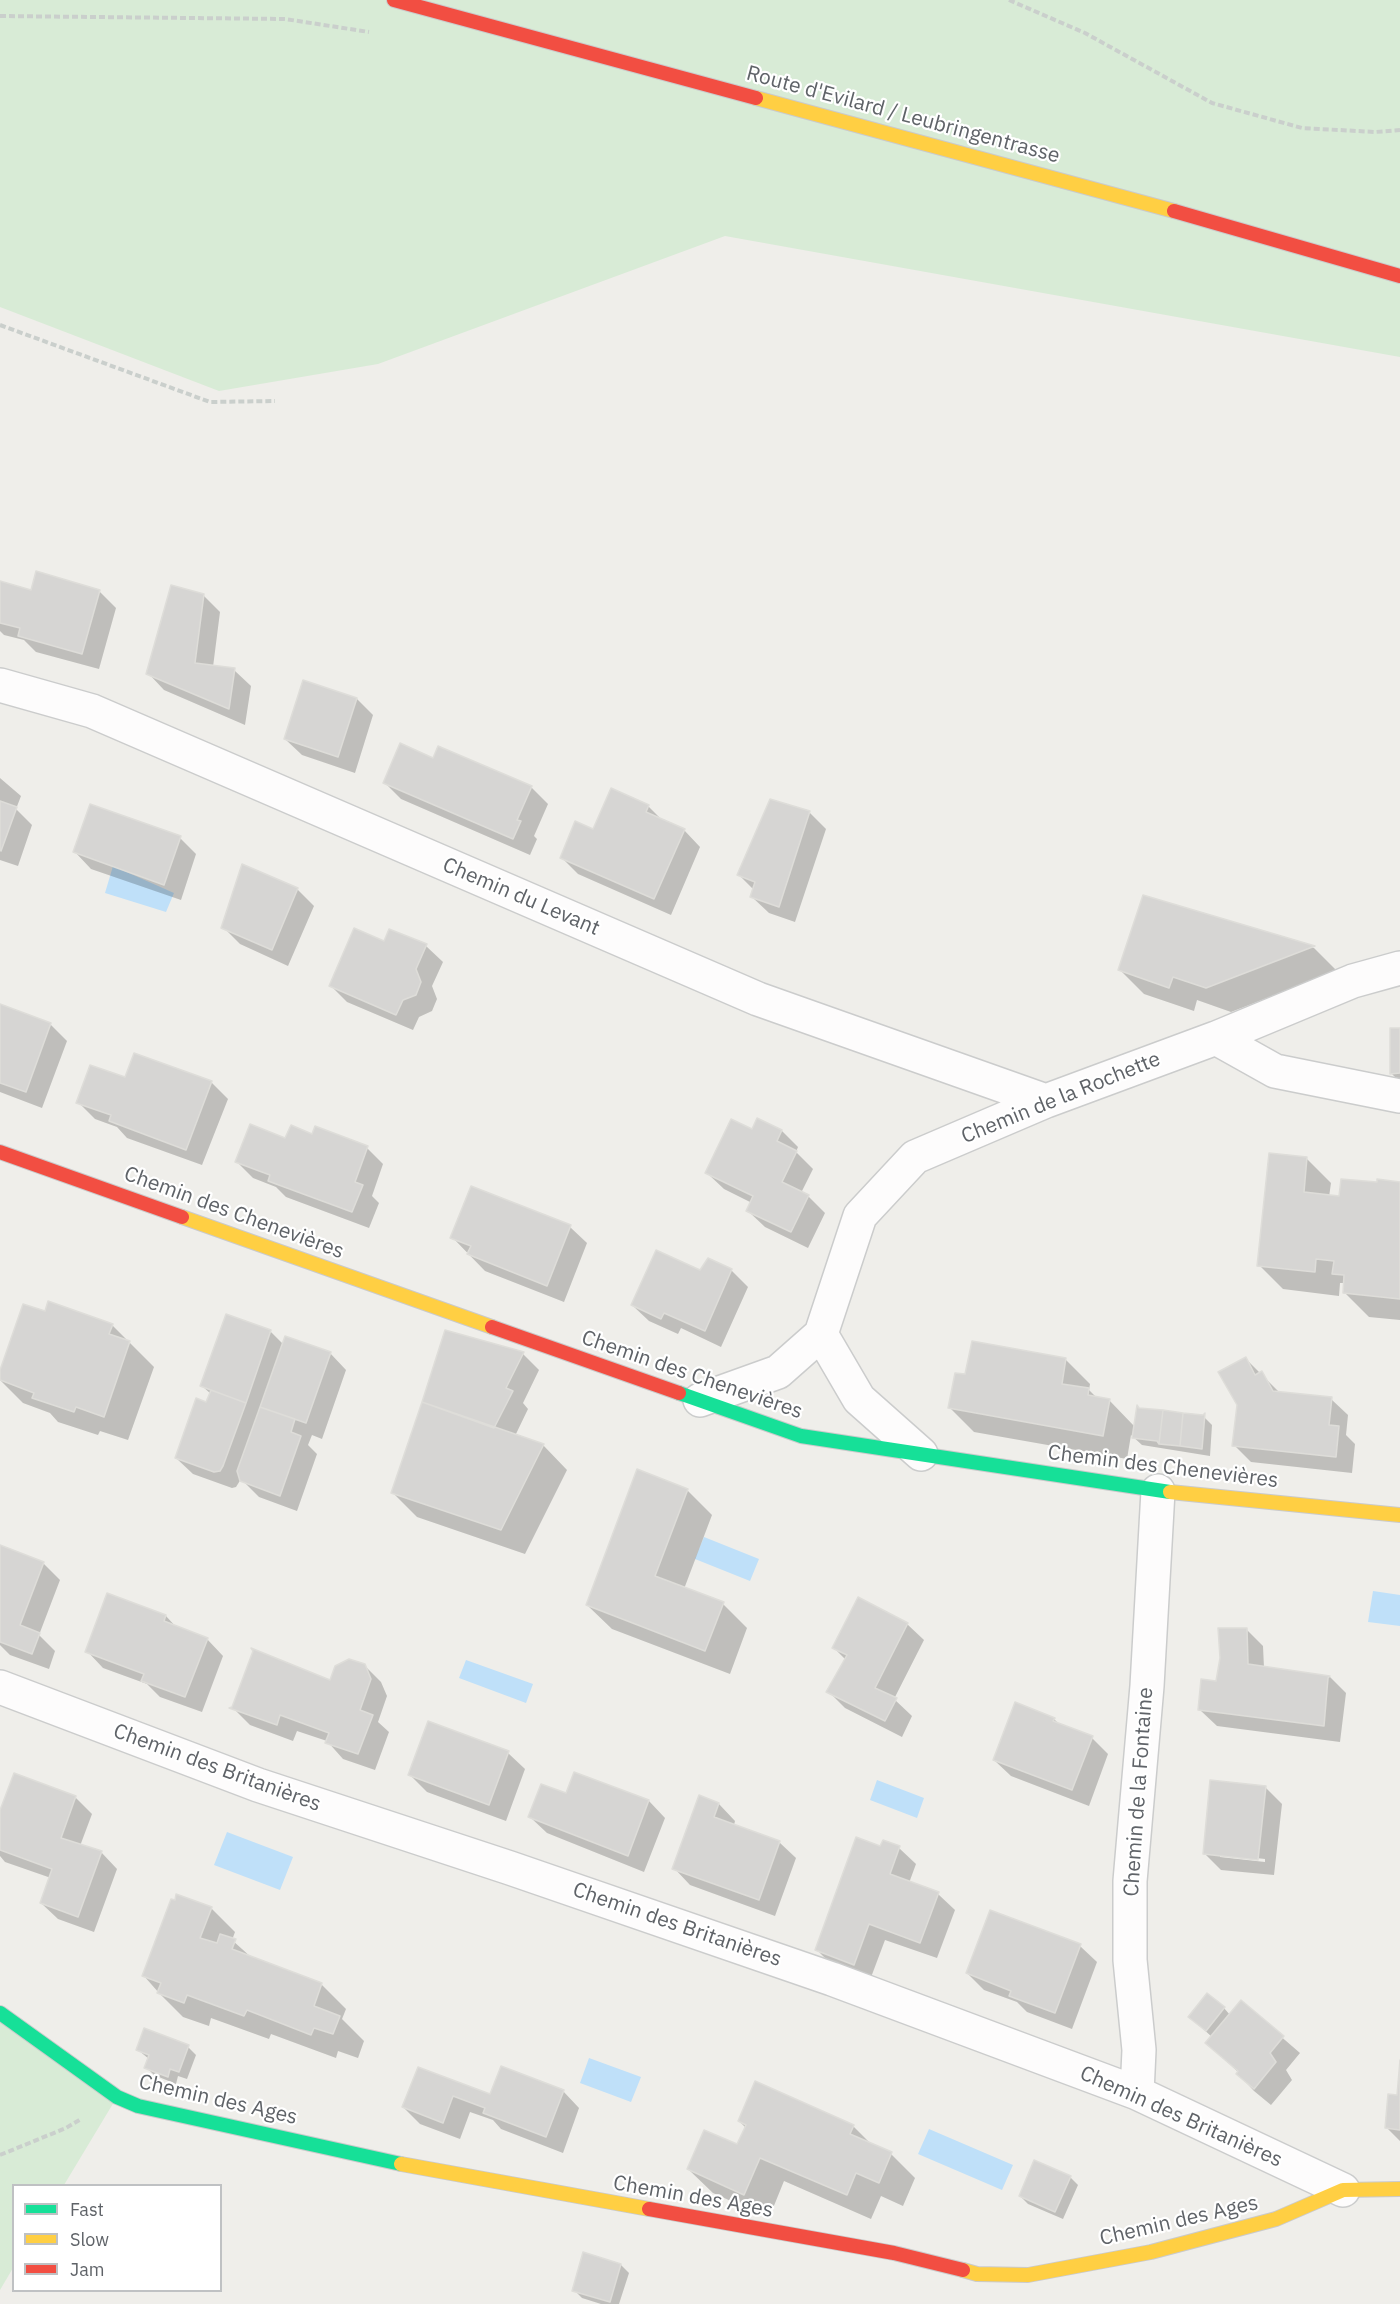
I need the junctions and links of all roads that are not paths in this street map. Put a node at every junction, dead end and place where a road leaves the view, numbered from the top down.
1 (394, 0) edge
2 (1400, 276) edge
3 (0, 685) edge
4 (1400, 968) edge
5 (1216, 1038) junction
6 (1400, 1096) edge
7 (1046, 1101) junction
8 (0, 1152) edge
9 (821, 1334) junction
10 (700, 1400) junction
11 (921, 1454) junction
12 (1158, 1491) junction
13 (1400, 1515) edge
14 (0, 1687) edge
15 (0, 2013) edge
16 (1137, 2092) junction
17 (1400, 2189) edge
18 (1343, 2190) junction

1 - 2 street, Route d'Evilard / Leubringentrasse
3 - 7 street, Chemin du Levant
4 - 5 street, Chemin de la Rochette
5 - 6 street
5 - 7 street, Chemin de la Rochette
7 - 9 street, Chemin de la Rochette
8 - 10 street, Chemin des Chenevières
9 - 10 street
9 - 11 street
10 - 11 street, Chemin des Chenevières
11 - 12 street, Chemin des Chenevières
12 - 13 street, Chemin des Chenevières
12 - 16 street, Chemin de la Fontaine
14 - 16 street, Chemin des Britanières
15 - 18 street, Chemin des Ages
16 - 18 street, Chemin des Britanières
17 - 18 street, Chemin des Ages

